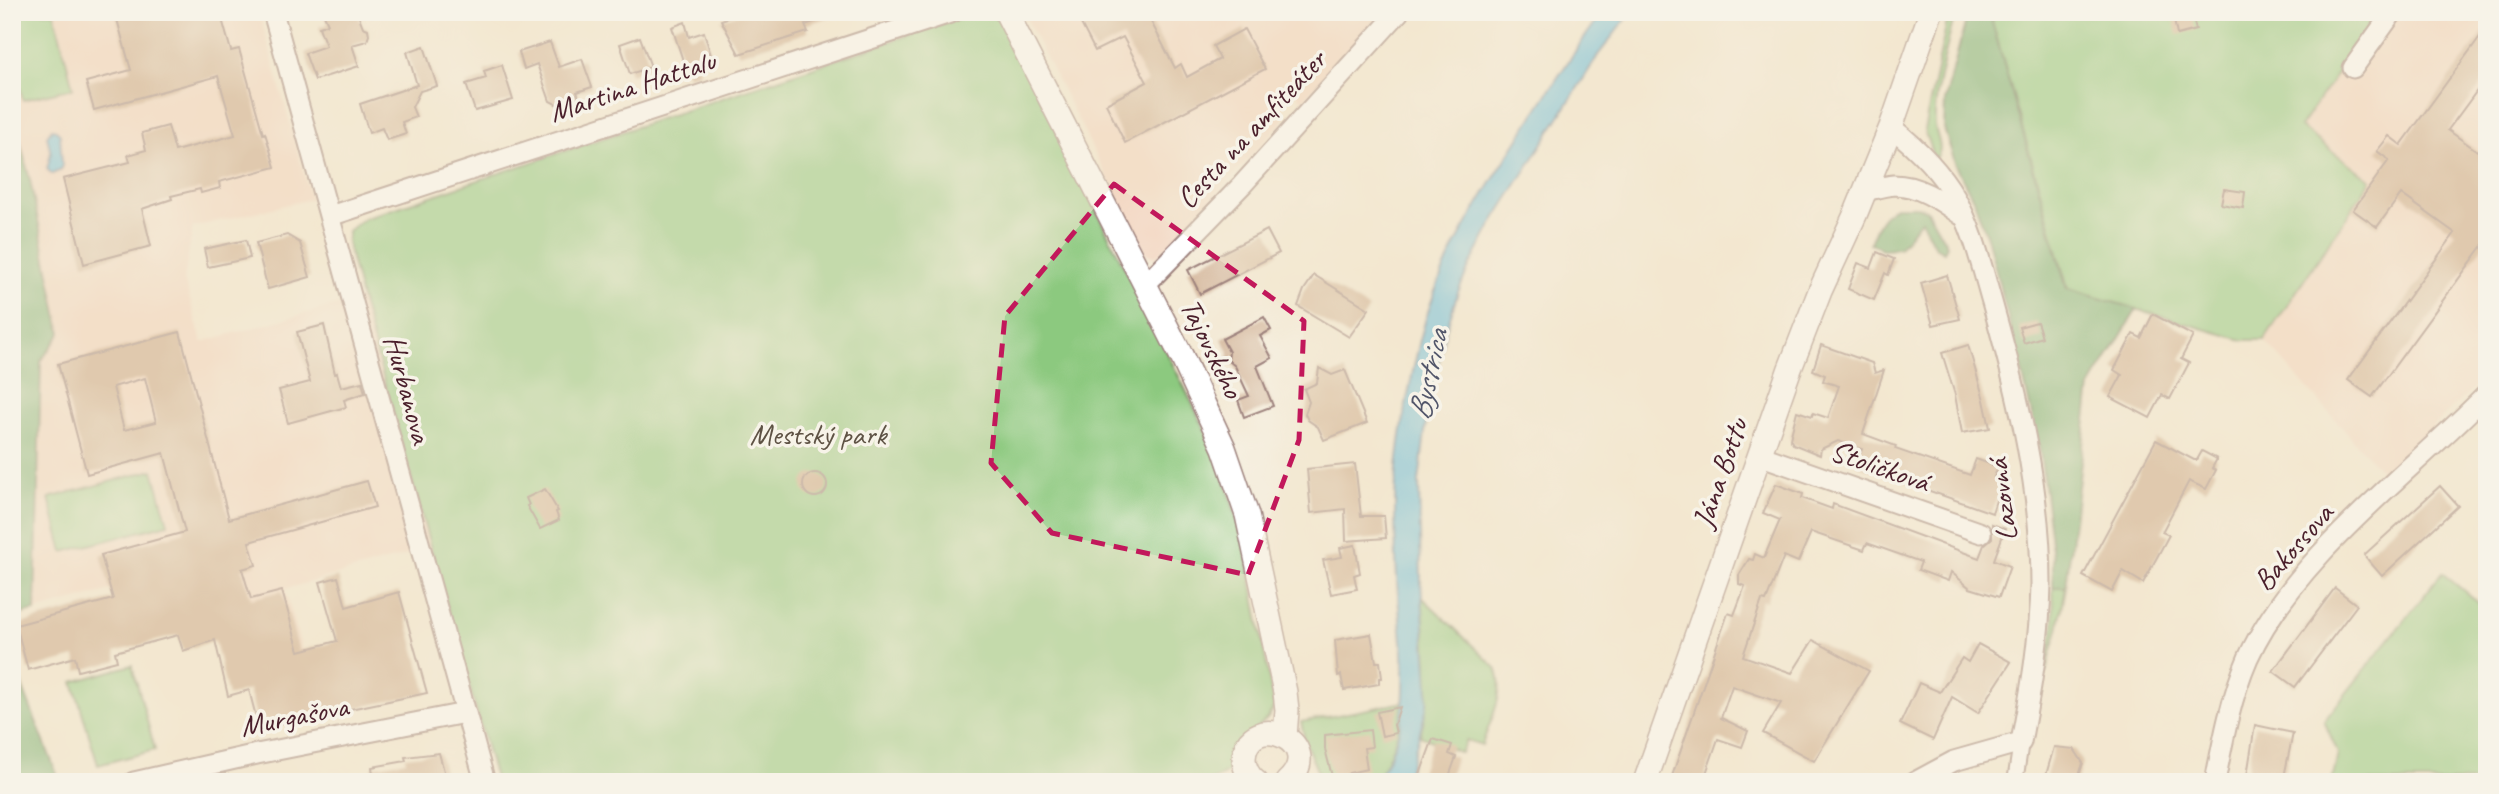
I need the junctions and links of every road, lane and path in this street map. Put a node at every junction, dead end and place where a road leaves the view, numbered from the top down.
1 (273, 12) edge
2 (953, 12) edge
3 (1006, 12) edge
4 (1399, 12) edge
5 (1931, 12) edge
6 (2393, 12) edge
7 (2353, 68) dead end
8 (1891, 127) junction
9 (1866, 191) junction
10 (330, 216) junction
11 (1965, 218) junction
12 (1146, 284) junction
13 (2487, 394) edge
14 (1759, 455) junction
15 (1981, 533) dead end
16 (466, 713) junction
17 (1285, 736) junction
18 (2021, 742) junction
19 (209, 773) edge
20 (1294, 780) edge
21 (1251, 781) edge
22 (134, 782) edge
23 (485, 782) edge
24 (1645, 782) edge
25 (1915, 782) edge
26 (2015, 782) edge
27 (2214, 782) edge

1 - 10 street, Hurbanova
2 - 10 street, Martina Hattalu
3 - 12 street, Tajovského
4 - 12 street, Cesta na amfiteáter
5 - 8 street
6 - 7 street
8 - 9 street
8 - 11 street, Lazovná
9 - 11 street
9 - 14 street, Jána Bottu
10 - 16 street, Hurbanova
11 - 18 street, Lazovná
12 - 17 street, Tajovského
13 - 27 street, Bakossova
14 - 15 street, Stoličková
14 - 24 street, Jána Bottu
16 - 19 street, Murgašova
16 - 23 street, Hurbanova
17 - 20 street
17 - 21 street
18 - 25 street
18 - 26 street, Lazovná
19 - 22 street, Murgašova

